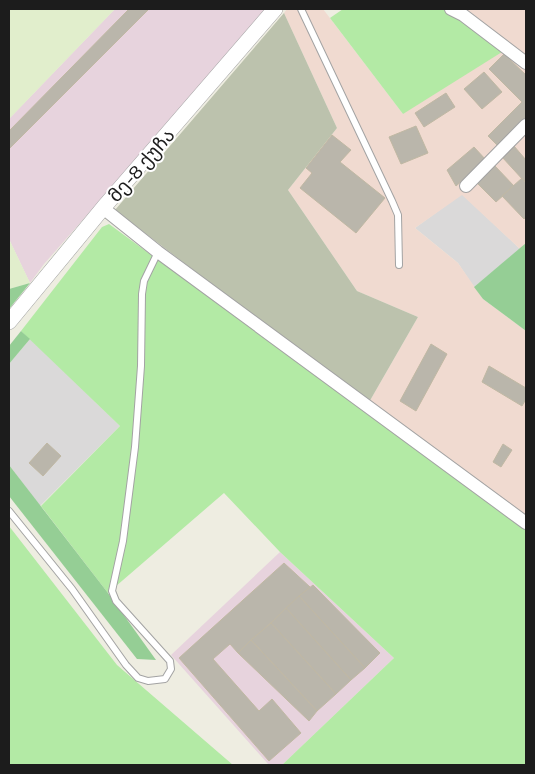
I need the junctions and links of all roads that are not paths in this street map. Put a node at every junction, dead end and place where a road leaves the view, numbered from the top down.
1 (275, 9) edge
2 (301, 9) edge
3 (451, 9) edge
4 (526, 63) edge
5 (526, 125) edge
6 (466, 186) dead end
7 (103, 208) junction
8 (158, 252) junction
9 (399, 265) dead end
10 (9, 322) edge
11 (9, 511) edge
12 (526, 523) edge

1 - 7 street, მე-8 ქუჩა
2 - 9 lane
3 - 4 street
5 - 6 street
7 - 8 street
7 - 10 street, მე-8 ქუჩა
8 - 11 lane
8 - 12 street

